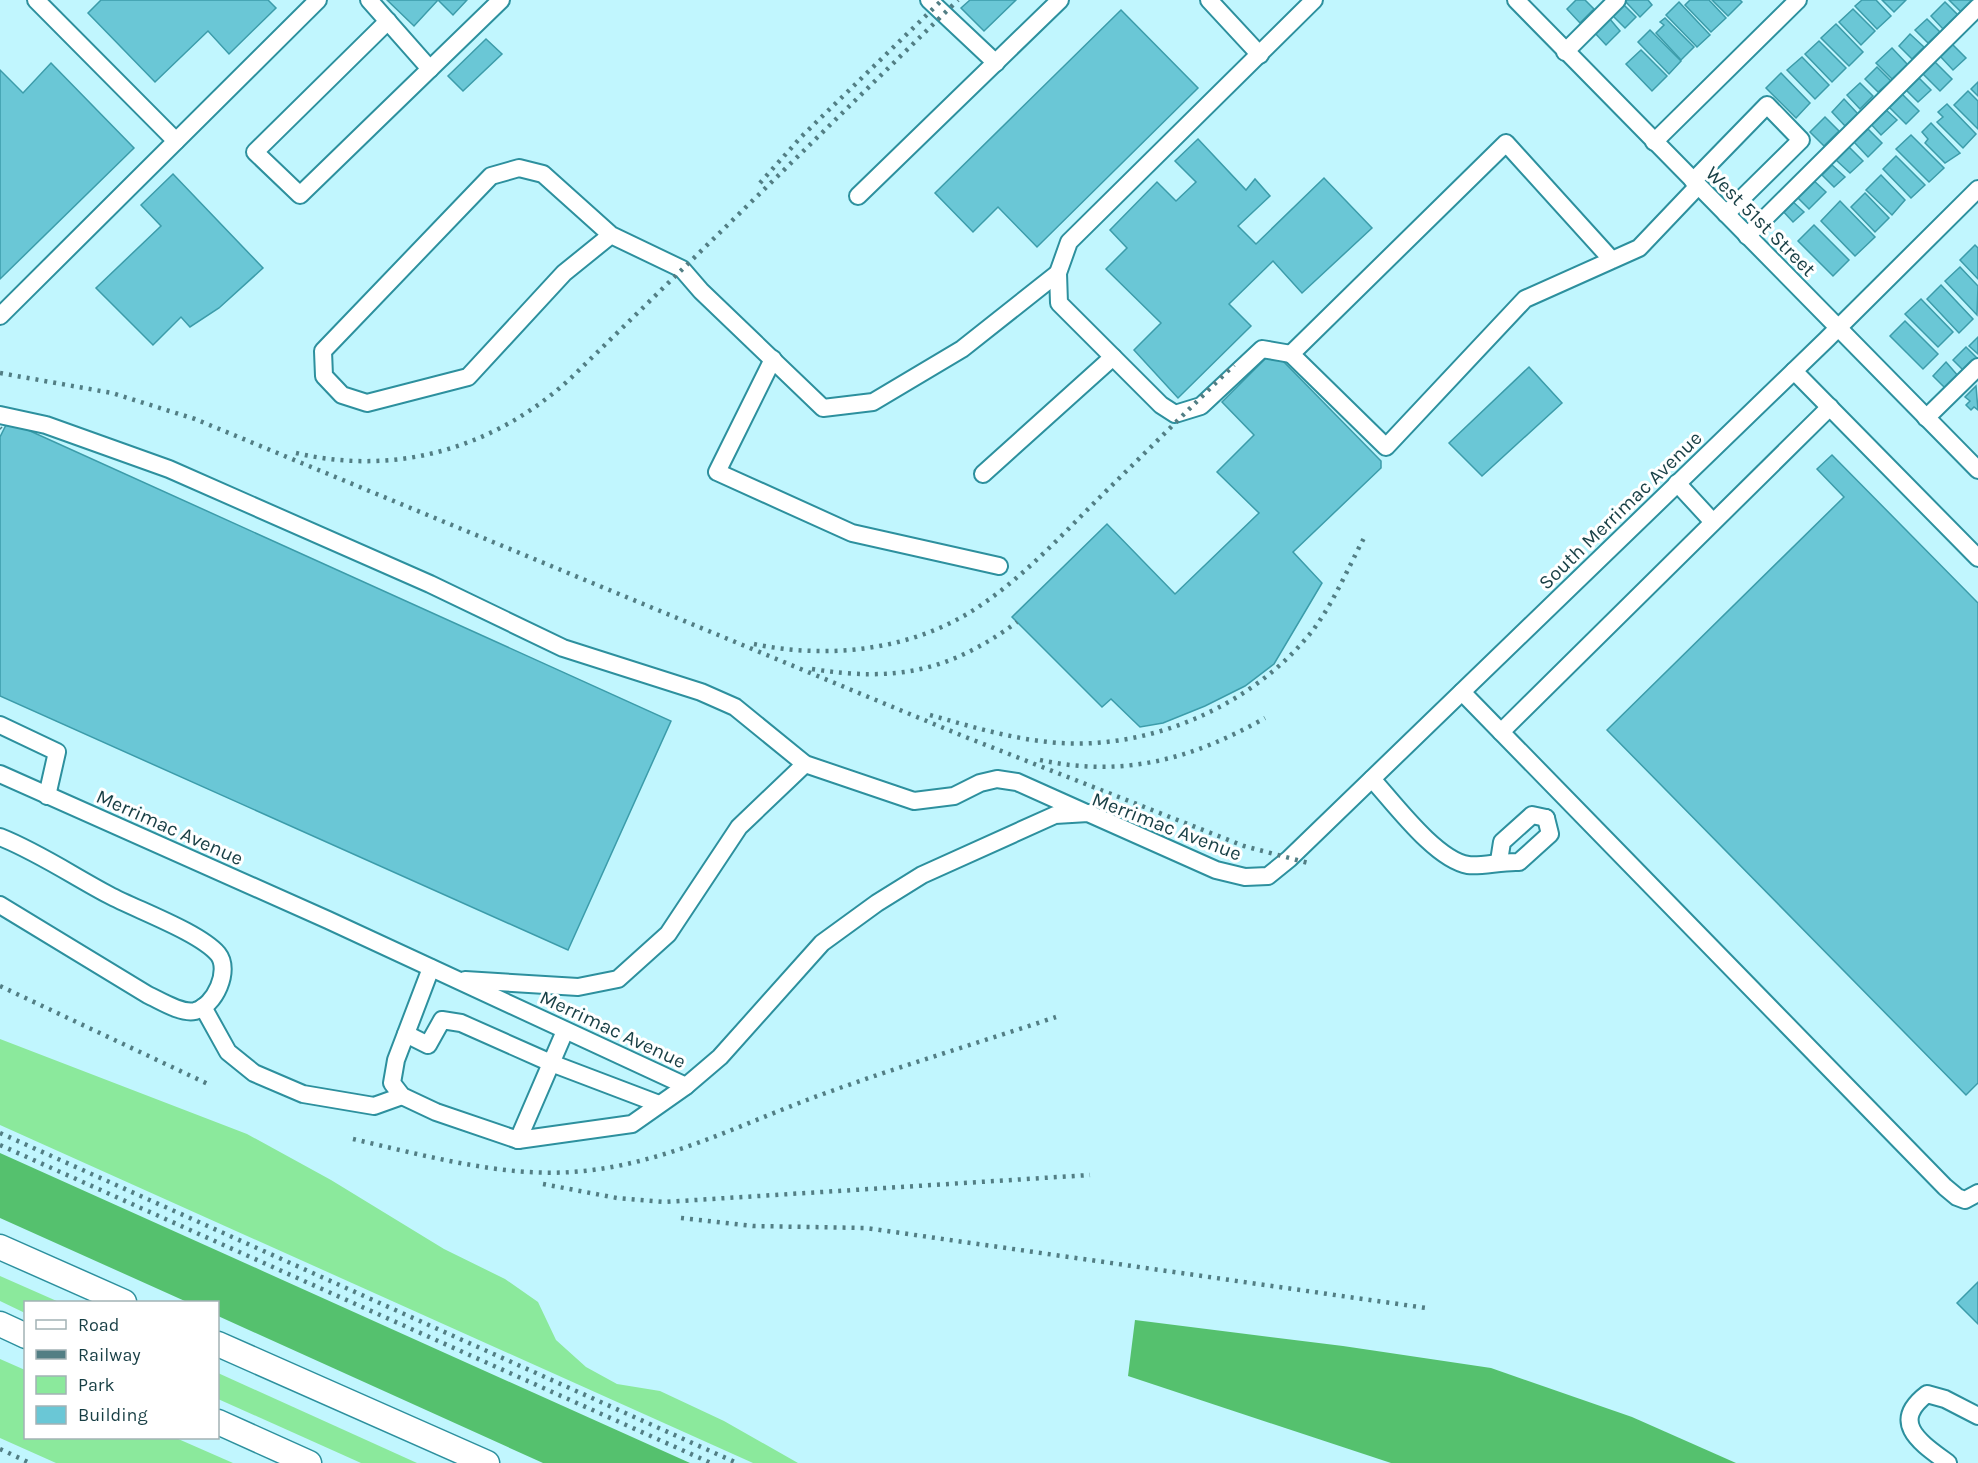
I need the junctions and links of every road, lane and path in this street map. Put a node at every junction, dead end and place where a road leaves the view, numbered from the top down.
1 (36, 0) edge
2 (318, 0) edge
3 (369, 0) edge
4 (501, 0) edge
5 (929, 0) edge
6 (1060, 0) edge
7 (1209, 0) edge
8 (1314, 0) edge
9 (1516, 0) edge
10 (1617, 0) edge
11 (1798, 0) edge
12 (1978, 8) edge
13 (388, 21) junction
14 (1565, 52) junction
15 (1260, 55) junction
16 (996, 63) junction
17 (430, 69) junction
18 (176, 141) junction
19 (1654, 142) junction
20 (1695, 183) junction
21 (1978, 189) edge
22 (858, 196) dead end
23 (1726, 214) junction
24 (611, 235) junction
25 (1747, 236) junction
26 (1612, 260) junction
27 (1058, 273) junction
28 (0, 316) edge
29 (1838, 328) junction
30 (1291, 354) junction
31 (1113, 357) junction
32 (773, 359) junction
33 (1978, 367) edge
34 (1794, 371) junction
35 (1830, 407) junction
36 (0, 415) edge
37 (1926, 418) junction
38 (1978, 470) edge
39 (983, 474) dead end
40 (1677, 483) junction
41 (1713, 522) junction
42 (1978, 558) edge
43 (999, 566) dead end
44 (1462, 692) junction
45 (0, 726) edge
46 (1501, 732) junction
47 (805, 764) junction
48 (0, 774) edge
49 (1372, 779) junction
50 (47, 796) junction
51 (1566, 800) junction
52 (1088, 813) junction
53 (1546, 818) junction
54 (0, 837) edge
55 (1289, 859) joint
56 (1499, 861) junction
57 (0, 905) edge
58 (431, 968) junction
59 (454, 979) junction
60 (203, 1007) junction
61 (565, 1031) junction
62 (406, 1034) junction
63 (551, 1063) junction
64 (686, 1086) junction
65 (402, 1096) junction
66 (659, 1104) junction
67 (518, 1140) junction
68 (1978, 1193) edge
69 (0, 1246) edge
70 (122, 1301) edge
71 (0, 1324) edge
72 (24, 1335) edge
73 (219, 1344) edge
74 (1978, 1416) edge
75 (219, 1422) edge
76 (309, 1463) edge
77 (487, 1463) edge
78 (1948, 1463) edge

1 - 18 street
2 - 18 street
3 - 13 street
4 - 17 street
5 - 16 street
6 - 16 street
7 - 15 street
8 - 15 street
9 - 14 street, West 51st Street
10 - 14 street
11 - 19 street
12 - 25 street
13 - 17 street
13 - 17 street
14 - 19 street, West 51st Street
15 - 27 street
16 - 22 street
18 - 28 street
19 - 20 street, West 51st Street
20 - 23 street, West 51st Street
20 - 23 street
20 - 26 street
21 - 29 street, South Merrimac Avenue
23 - 25 street, West 51st Street
24 - 24 street
24 - 32 street
25 - 29 street, West 51st Street
26 - 30 street
26 - 30 street
27 - 31 street
27 - 32 street
29 - 34 street, South Merrimac Avenue
29 - 37 street, West 51st Street
30 - 31 street
31 - 39 street
32 - 43 street
33 - 37 street
34 - 35 street
34 - 40 street, South Merrimac Avenue
35 - 41 street
35 - 42 street
36 - 47 street
37 - 38 street, West 51st Street
40 - 41 street
40 - 44 street, South Merrimac Avenue
41 - 46 street
44 - 46 street
44 - 49 street, South Merrimac Avenue
45 - 50 street
46 - 51 street
47 - 52 street
47 - 59 street
48 - 50 street, Merrimac Avenue
49 - 55 street, South Merrimac Avenue
49 - 56 street
50 - 58 street, Merrimac Avenue
51 - 53 street
51 - 68 street
52 - 55 street, Merrimac Avenue
52 - 64 street, Merrimac Avenue
53 - 56 street
53 - 56 street
54 - 60 street
57 - 60 street
58 - 59 street, Merrimac Avenue
58 - 62 street
59 - 61 street, Merrimac Avenue
60 - 65 street
61 - 63 street
61 - 64 street, Merrimac Avenue
62 - 63 street
62 - 65 street
63 - 66 street
63 - 67 street
64 - 66 street
65 - 67 street
66 - 67 street
69 - 70 highway
71 - 72 highway
73 - 77 highway
74 - 78 street
75 - 76 highway

